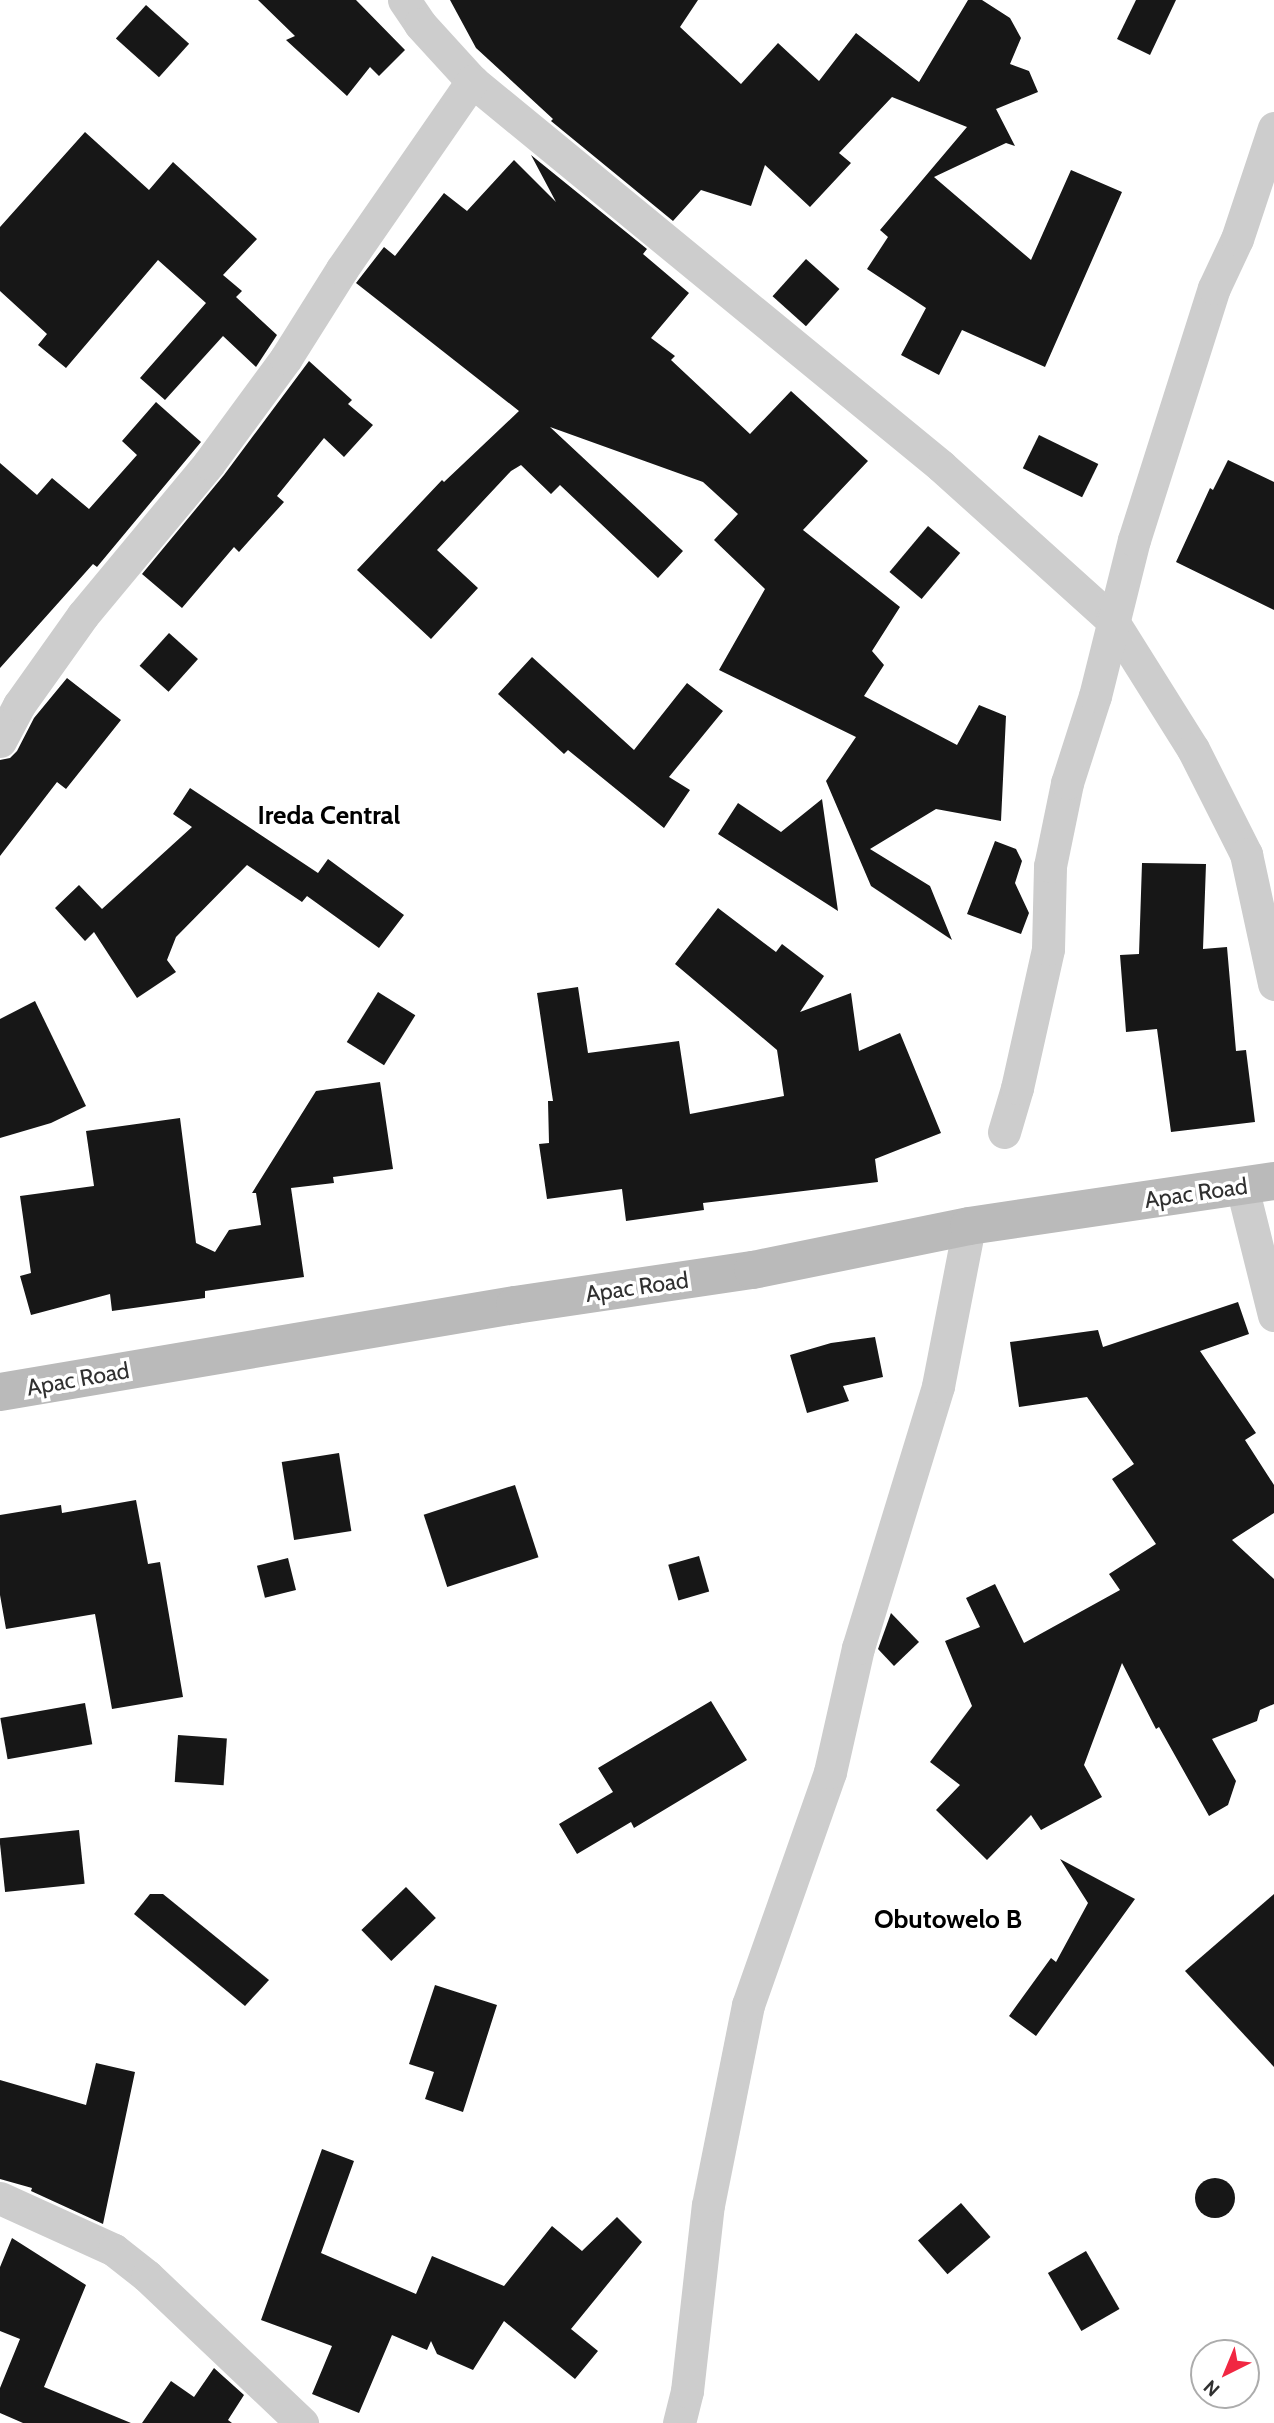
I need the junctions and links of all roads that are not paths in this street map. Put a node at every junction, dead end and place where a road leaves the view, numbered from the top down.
1 (404, 0) edge
2 (472, 81) junction
3 (1274, 128) edge
4 (1112, 620) junction
5 (0, 741) edge
6 (1274, 984) edge
7 (1004, 1132) dead end
8 (1258, 1184) edge
9 (969, 1226) junction
10 (1274, 1315) edge
11 (0, 1392) edge
12 (0, 2198) edge
13 (302, 2423) edge
14 (679, 2423) edge

1 - 2 street
2 - 4 street
2 - 5 street
3 - 4 street
4 - 6 street
4 - 7 street
8 - 9 main road, Apac Road
8 - 10 street
9 - 11 main road, Apac Road
9 - 14 street
12 - 13 street

